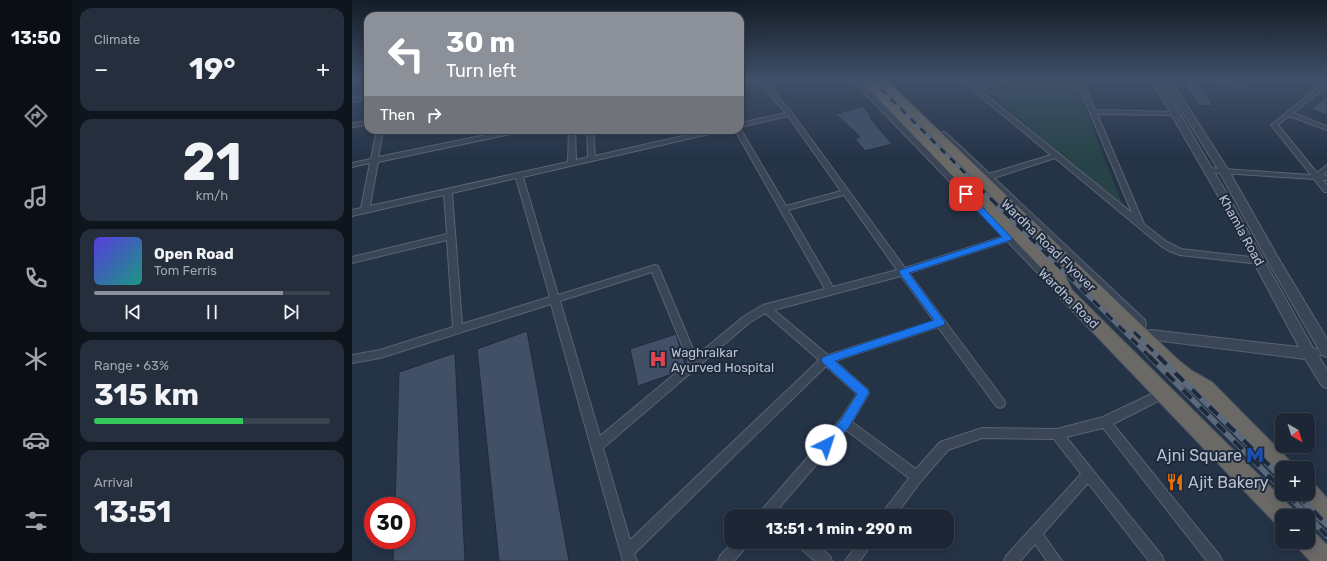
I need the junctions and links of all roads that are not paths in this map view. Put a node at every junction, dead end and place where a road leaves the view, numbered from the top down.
1 (783, 105) edge
2 (881, 105) edge
3 (890, 105) edge
4 (906, 105) edge
5 (912, 105) edge
6 (995, 105) edge
7 (1090, 105) edge
8 (1170, 105) edge
9 (1183, 105) edge
10 (1300, 105) edge
11 (1093, 112) junction
12 (1175, 113) junction
13 (790, 114) junction
14 (1289, 114) junction
15 (364, 124) edge
16 (744, 124) edge
17 (352, 126) edge
18 (1327, 128) edge
19 (379, 134) edge
20 (501, 134) edge
21 (572, 134) edge
22 (590, 134) edge
23 (701, 134) edge
24 (740, 134) edge
25 (1056, 156) junction
26 (592, 159) junction
27 (375, 160) junction
28 (572, 162) junction
29 (352, 165) edge
30 (1327, 167) edge
31 (1208, 170) junction
32 (1224, 171) junction
33 (519, 175) junction
34 (988, 177) junction
35 (1317, 177) junction
36 (1327, 178) edge
37 (1327, 190) edge
38 (448, 191) junction
39 (846, 192) junction
40 (783, 209) junction
41 (365, 210) junction
42 (352, 213) edge
43 (1141, 225) junction
44 (451, 236) junction
45 (1008, 238) junction
46 (352, 260) edge
47 (1259, 261) junction
48 (903, 272) junction
49 (831, 291) junction
50 (1066, 294) junction
51 (555, 299) junction
52 (766, 308) junction
53 (941, 322) junction
54 (458, 330) junction
55 (1151, 335) junction
56 (1327, 351) edge
57 (1309, 354) junction
58 (1327, 355) edge
59 (352, 360) edge
60 (826, 360) junction
61 (694, 364) junction
62 (1327, 382) edge
63 (1205, 388) junction
64 (1164, 393) junction
65 (1000, 403) dead end
66 (1105, 422) junction
67 (845, 423) junction
68 (1057, 434) junction
69 (597, 446) junction
70 (1276, 461) edge
71 (1089, 474) junction
72 (917, 477) junction
73 (1315, 501) edge
74 (774, 509) edge
75 (892, 509) edge
76 (1277, 509) edge
77 (1327, 514) edge
78 (1035, 534) junction
79 (735, 549) edge
80 (812, 549) edge
81 (861, 549) edge
82 (1315, 549) edge
83 (629, 556) edge
84 (725, 561) edge
85 (825, 561) edge
86 (852, 561) edge
87 (1011, 561) edge
88 (1055, 561) edge
89 (1157, 561) edge
90 (1215, 561) edge
91 (1326, 561) edge

1 - 13 street
2 - 45 street, Wardha Road
3 - 50 highway, Wardha Road Flyover
4 - 63 highway, Wardha Road Flyover
5 - 34 street
6 - 25 street
7 - 11 street
8 - 12 street, Khamla Road
9 - 32 street, Khamla Road
10 - 14 street
11 - 12 street
11 - 43 street
12 - 31 street, Khamla Road
13 - 16 street
13 - 39 street
14 - 18 street
14 - 35 street
15 - 17 street
19 - 27 street
20 - 27 street
21 - 28 street
22 - 26 street
23 - 26 street
24 - 40 street
25 - 34 street
25 - 43 street
26 - 28 street
27 - 29 street
27 - 41 street
28 - 33 street
30 - 35 street
31 - 32 street
31 - 47 street, Khamla Road
32 - 35 street
32 - 56 street, Khamla Road
33 - 38 street
33 - 51 street
34 - 55 street
35 - 36 street
35 - 37 street
38 - 41 street
38 - 44 street
39 - 40 street
39 - 48 street
40 - 49 street
41 - 42 street
43 - 47 street
44 - 46 street
44 - 54 street
45 - 48 street
45 - 50 street, Wardha Road
47 - 57 street, Khamla Road
48 - 49 street
48 - 53 street
49 - 52 street
50 - 64 highway, Wardha Road
51 - 54 street
51 - 61 street
51 - 69 street
52 - 60 street
52 - 61 street
53 - 60 street
53 - 65 street
54 - 59 street
55 - 57 street
55 - 63 street
57 - 58 street
57 - 62 street, Khamla Road
60 - 67 street
60 - 83 street
61 - 69 street
63 - 70 highway
64 - 66 street
64 - 76 highway, Wardha Road
66 - 68 street
66 - 90 street
67 - 72 street
67 - 74 street
68 - 71 street
68 - 72 street
69 - 83 street
71 - 78 street
71 - 89 street
72 - 75 street
73 - 77 highway
78 - 87 street
78 - 88 street
79 - 84 street
80 - 85 street
81 - 86 street
82 - 91 highway

